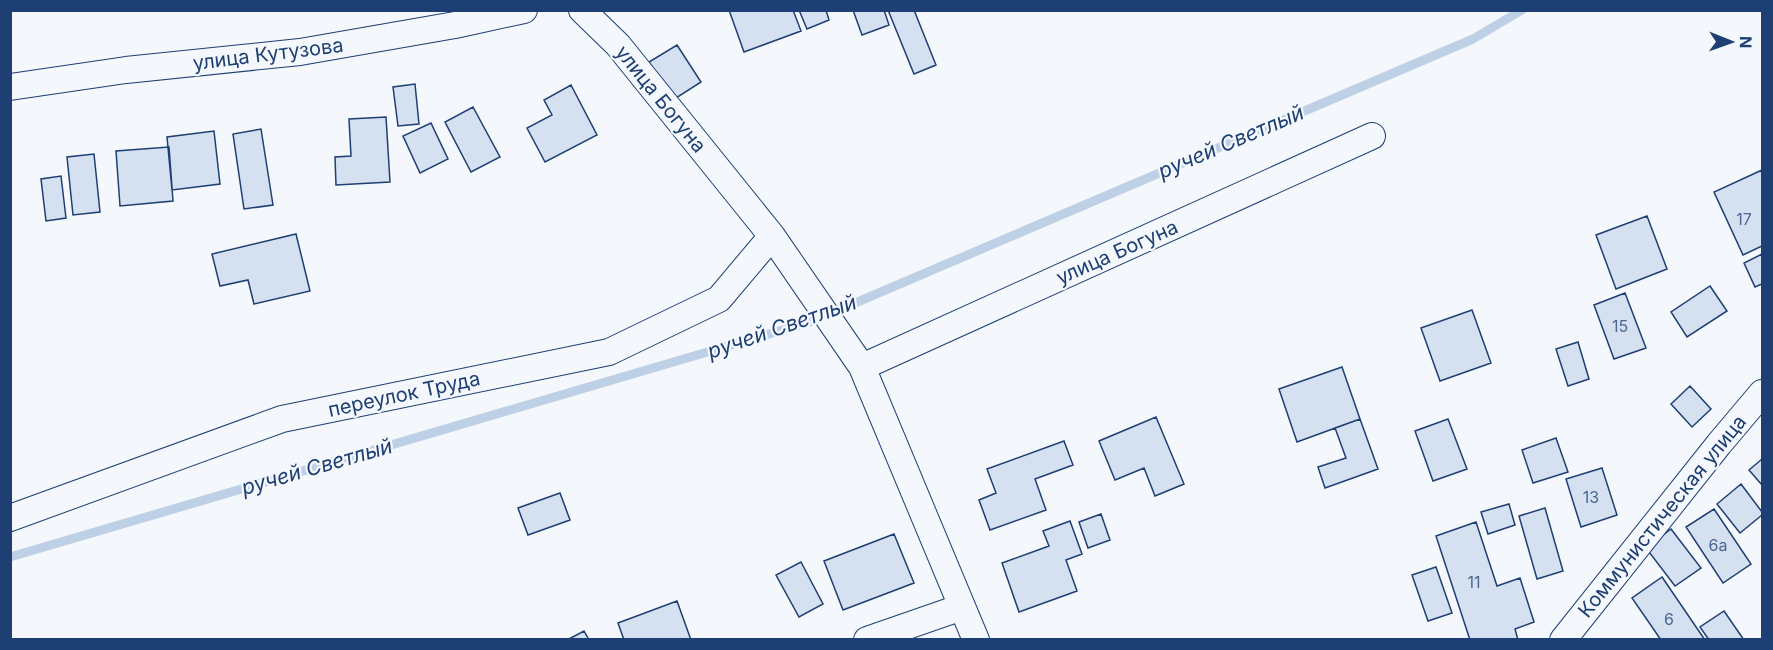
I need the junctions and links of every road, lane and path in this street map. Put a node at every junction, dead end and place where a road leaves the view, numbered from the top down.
1 (524, 10) edge
2 (582, 10) edge
3 (451, 18) edge
4 (10, 87) edge
5 (1371, 136) dead end
6 (772, 236) junction
7 (862, 367) junction
8 (1762, 393) edge
9 (10, 518) edge
10 (962, 607) junction
11 (867, 639) edge
12 (976, 639) edge
13 (1563, 639) edge

1 - 3 street, улица Кутузова
2 - 6 street, улица Богуна
3 - 4 street, улица Кутузова
5 - 7 street, улица Богуна
6 - 7 street, улица Богуна
6 - 9 street, переулок Труда
7 - 10 street, улица Богуна
8 - 13 street, Коммунистическая улица
10 - 11 street
10 - 12 street, улица Богуна

